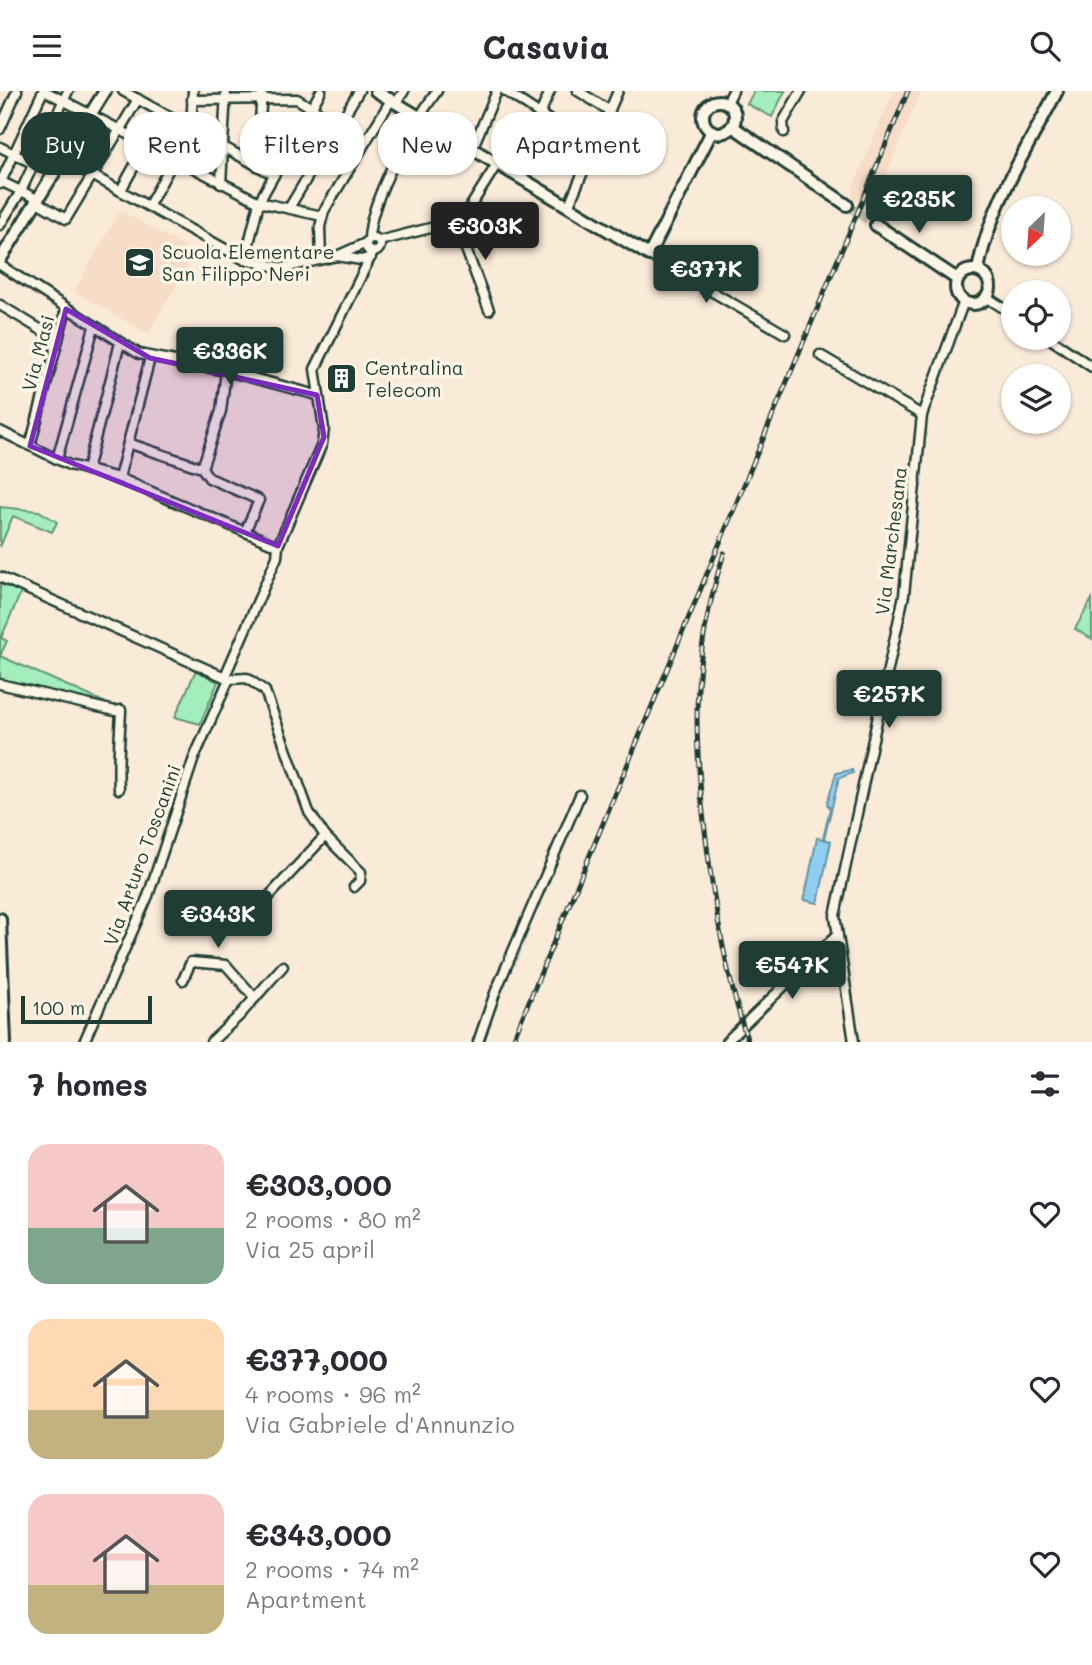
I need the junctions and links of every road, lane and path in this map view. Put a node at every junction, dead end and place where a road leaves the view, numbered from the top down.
1 (17, 91) edge
2 (44, 91) edge
3 (105, 91) edge
4 (123, 91) edge
5 (321, 91) edge
6 (359, 91) edge
7 (376, 91) edge
8 (404, 91) edge
9 (437, 91) edge
10 (497, 91) edge
11 (505, 91) edge
12 (550, 91) edge
13 (578, 91) edge
14 (618, 91) edge
15 (712, 91) edge
16 (733, 91) edge
17 (801, 91) edge
18 (1057, 91) edge
19 (66, 95) edge
20 (192, 95) edge
21 (226, 95) edge
22 (262, 95) edge
23 (138, 99) junction
24 (393, 101) junction
25 (724, 102) junction
26 (312, 108) junction
27 (610, 111) joint
28 (58, 112) edge
29 (90, 112) edge
30 (92, 112) edge
31 (161, 112) edge
32 (310, 112) edge
33 (318, 112) edge
34 (347, 112) edge
35 (411, 112) edge
36 (422, 112) edge
37 (537, 112) edge
38 (541, 112) edge
39 (110, 123) edge
40 (732, 126) junction
41 (120, 128) junction
42 (0, 129) edge
43 (124, 130) edge
44 (712, 131) junction
45 (784, 132) dead end
46 (477, 137) edge
47 (366, 141) joint
48 (0, 147) edge
49 (15, 155) junction
50 (21, 158) edge
51 (491, 174) edge
52 (29, 175) edge
53 (53, 175) edge
54 (131, 175) edge
55 (166, 175) edge
56 (204, 175) edge
57 (221, 175) edge
58 (274, 175) edge
59 (309, 175) edge
60 (391, 175) edge
61 (516, 175) edge
62 (582, 175) edge
63 (92, 176) junction
64 (0, 182) edge
65 (221, 184) junction
66 (21, 191) junction
67 (123, 191) junction
68 (38, 201) junction
69 (259, 202) junction
70 (149, 205) junction
71 (847, 205) tunnel mouth
72 (568, 207) junction
73 (289, 208) junction
74 (3, 212) edge
75 (323, 216) junction
76 (456, 223) junction
77 (0, 225) edge
78 (876, 225) tunnel mouth
79 (371, 241) junction
80 (372, 255) junction
81 (649, 255) junction
82 (337, 256) junction
83 (321, 259) junction
84 (245, 260) junction
85 (0, 263) edge
86 (978, 270) junction
87 (957, 279) junction
88 (986, 297) junction
89 (964, 301) junction
90 (0, 305) edge
91 (1001, 306) edge
92 (66, 309) junction
93 (489, 310) dead end
94 (94, 327) junction
95 (785, 334) dead end
96 (58, 340) junction
97 (120, 343) junction
98 (1067, 350) edge
99 (820, 355) dead end
100 (150, 358) junction
101 (1092, 367) edge
102 (226, 371) junction
103 (317, 395) junction
104 (922, 415) junction
105 (0, 431) edge
106 (128, 443) junction
107 (30, 446) junction
108 (57, 459) junction
109 (202, 468) junction
110 (87, 470) junction
111 (119, 478) junction
112 (246, 532) junction
113 (278, 546) junction
114 (0, 577) edge
115 (227, 677) junction
116 (0, 684) edge
117 (119, 789) dead end
118 (580, 795) dead end
119 (325, 836) junction
120 (354, 887) dead end
121 (0, 919) edge
122 (247, 920) dead end
123 (836, 936) junction
124 (1, 962) edge
125 (283, 966) dead end
126 (183, 980) dead end
127 (255, 998) junction
128 (5, 1042) edge
129 (84, 1042) edge
130 (211, 1042) edge
131 (478, 1042) edge
132 (726, 1042) edge
133 (854, 1042) edge

1 - 42 street
2 - 19 street
2 - 49 street
3 - 30 main road
4 - 23 street
5 - 26 street
6 - 34 street
7 - 24 main road
8 - 24 street
9 - 36 street
10 - 46 street
11 - 37 street
12 - 38 street
13 - 27 street
14 - 27 street
15 - 25 main road
16 - 25 street
17 - 45 street
18 - 86 main road
19 - 28 street
19 - 29 street
20 - 21 street
21 - 22 street
22 - 26 street
23 - 31 street
23 - 41 street
24 - 35 main road
24 - 47 street
25 - 40 main road
25 - 44 main road
26 - 32 street
26 - 33 street
39 - 41 street
40 - 44 main road
40 - 71 main road
41 - 43 street
41 - 63 street
44 - 81 main road
47 - 75 street
48 - 49 street
49 - 50 street
49 - 64 street
51 - 76 street
52 - 66 street
53 - 68 main road
54 - 67 street
55 - 70 street
56 - 65 street
57 - 65 street
58 - 69 street
59 - 73 street
60 - 79 street
61 - 72 main road
62 - 72 street
63 - 67 street
63 - 68 street
64 - 66 street
65 - 69 street
66 - 68 street
66 - 74 street
67 - 70 street
68 - 85 main road
69 - 73 street
69 - 84 street
70 - 84 street
72 - 81 main road
73 - 75 street
74 - 77 street
75 - 83 street
76 - 79 street
76 - 93 street
78 - 87 main road
79 - 80 street
79 - 82 street
80 - 82 street
80 - 103 street
81 - 95 street
82 - 83 street
83 - 84 street
85 - 92 street
86 - 87 main road
86 - 88 main road
87 - 89 main road
88 - 89 main road
88 - 91 street
89 - 104 street, Via Marchesana
90 - 96 street
92 - 94 street
92 - 96 street, Via Masi
94 - 97 street
94 - 108 street
96 - 107 street, Via Masi
97 - 100 street
97 - 110 street
98 - 101 street
99 - 104 street
100 - 102 street
100 - 106 street
102 - 103 street
102 - 109 street
103 - 113 street
104 - 123 street, Via Marchesana
105 - 107 street
106 - 109 street
106 - 111 street
107 - 108 street
108 - 110 street
109 - 112 street
110 - 111 street
111 - 112 street
112 - 113 street
113 - 115 street, Via Arturo Toscanini
114 - 115 street
115 - 119 street
115 - 129 street, Via Arturo Toscanini
116 - 117 street
118 - 131 street
119 - 120 street
119 - 122 street
121 - 124 main road
123 - 132 street
123 - 133 street, Via Marchesana
124 - 128 main road
125 - 127 street
126 - 127 street
127 - 130 street

